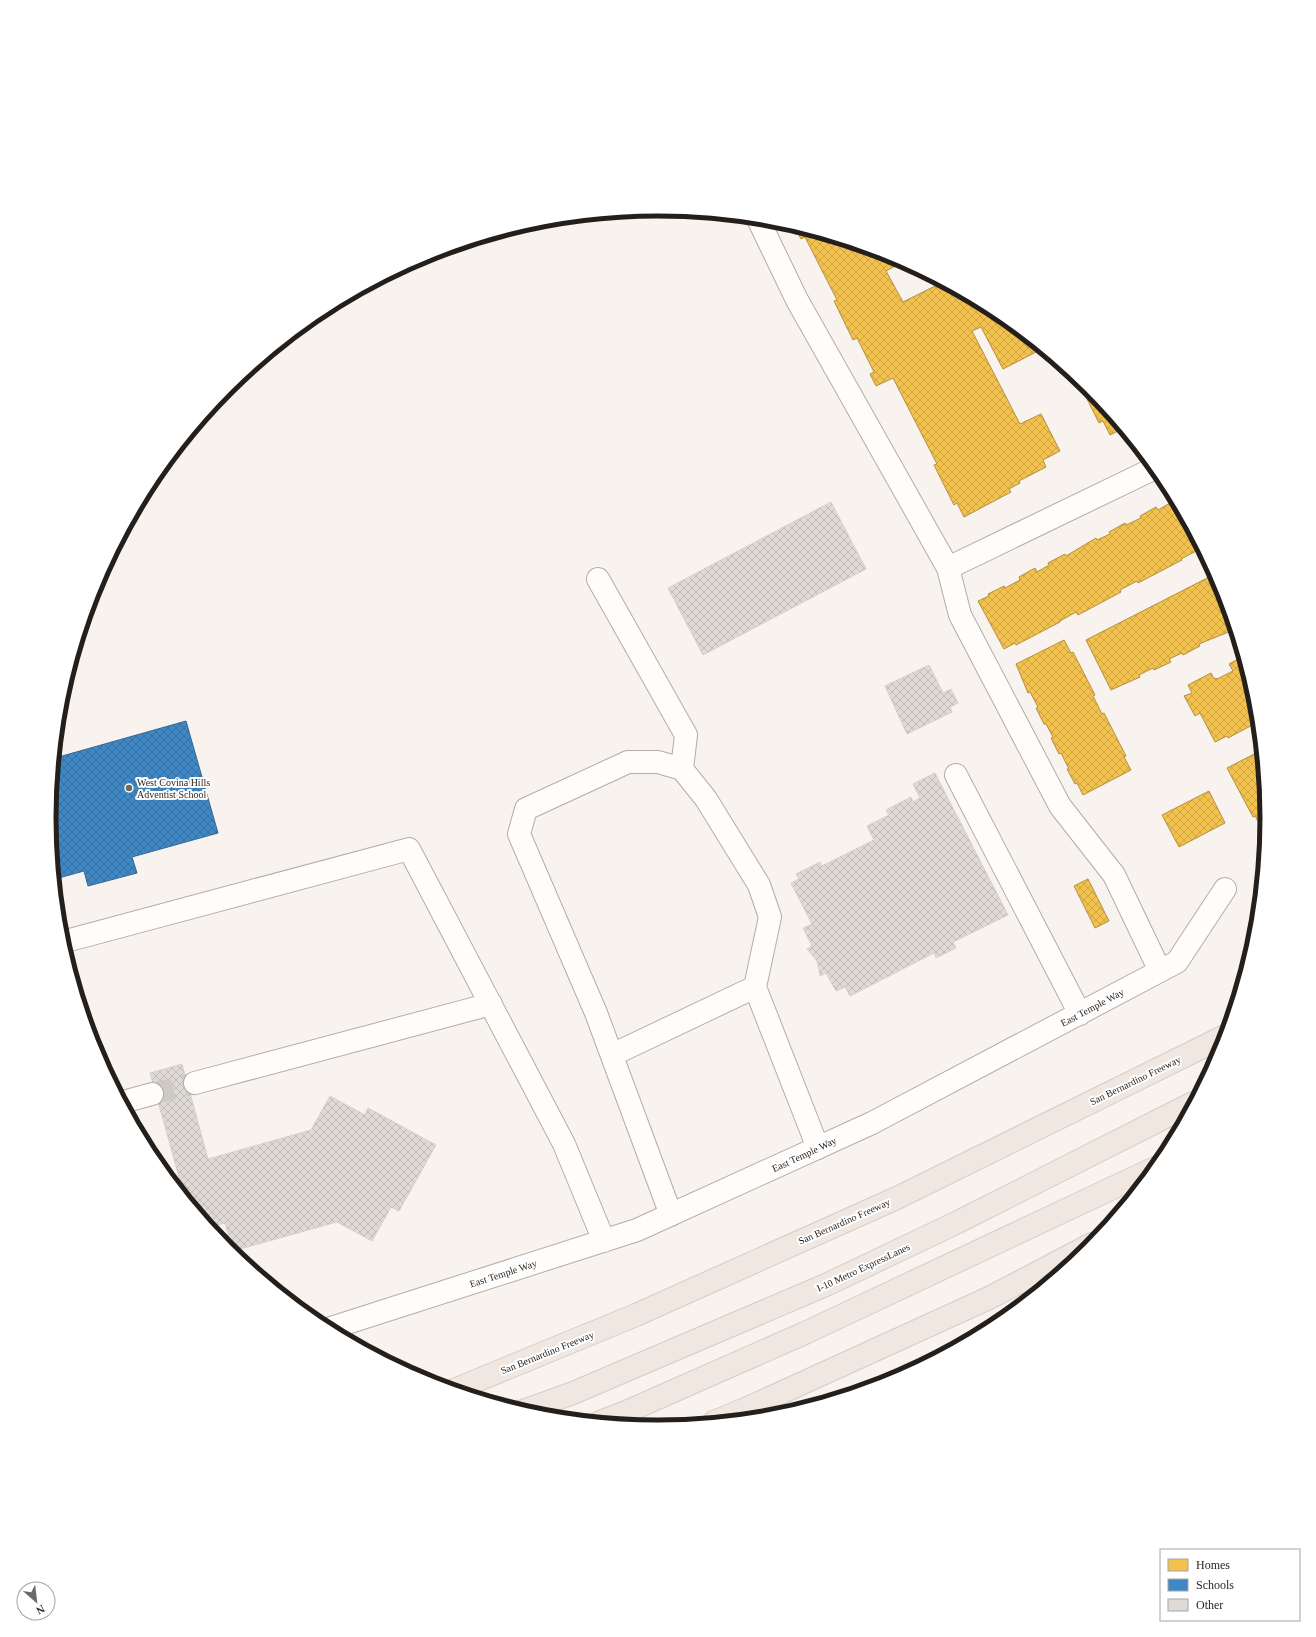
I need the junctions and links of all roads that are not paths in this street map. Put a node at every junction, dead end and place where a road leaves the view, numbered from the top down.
1 (761, 226) edge
2 (1149, 471) edge
3 (948, 568) junction
4 (598, 579) dead end
5 (682, 769) junction
6 (956, 775) dead end
7 (1225, 889) dead end
8 (69, 940) edge
9 (1160, 971) junction
10 (755, 987) junction
11 (495, 1011) junction
12 (1080, 1014) junction
13 (1218, 1040) edge
14 (612, 1055) junction
15 (195, 1083) tunnel mouth
16 (152, 1094) tunnel mouth
17 (127, 1101) edge
18 (1186, 1106) edge
19 (818, 1148) junction
20 (1145, 1173) edge
21 (672, 1215) junction
22 (604, 1241) junction
23 (1074, 1254) edge
24 (336, 1327) edge
25 (460, 1387) edge
26 (533, 1407) edge
27 (729, 1416) edge
28 (610, 1418) edge

1 - 3 street
2 - 3 street
3 - 9 street
4 - 5 street
5 - 10 street
5 - 14 street
6 - 12 street
7 - 9 street, East Temple Way
8 - 11 street
9 - 12 street, East Temple Way
10 - 14 street
10 - 19 street
11 - 15 street
11 - 22 street
12 - 19 street, East Temple Way
13 - 25 highway, San Bernardino Freeway
14 - 21 street
16 - 17 street
18 - 26 highway, I-10 Metro ExpressLanes
19 - 21 street, East Temple Way
20 - 28 highway
21 - 22 street, East Temple Way
22 - 24 street, East Temple Way
23 - 27 highway

